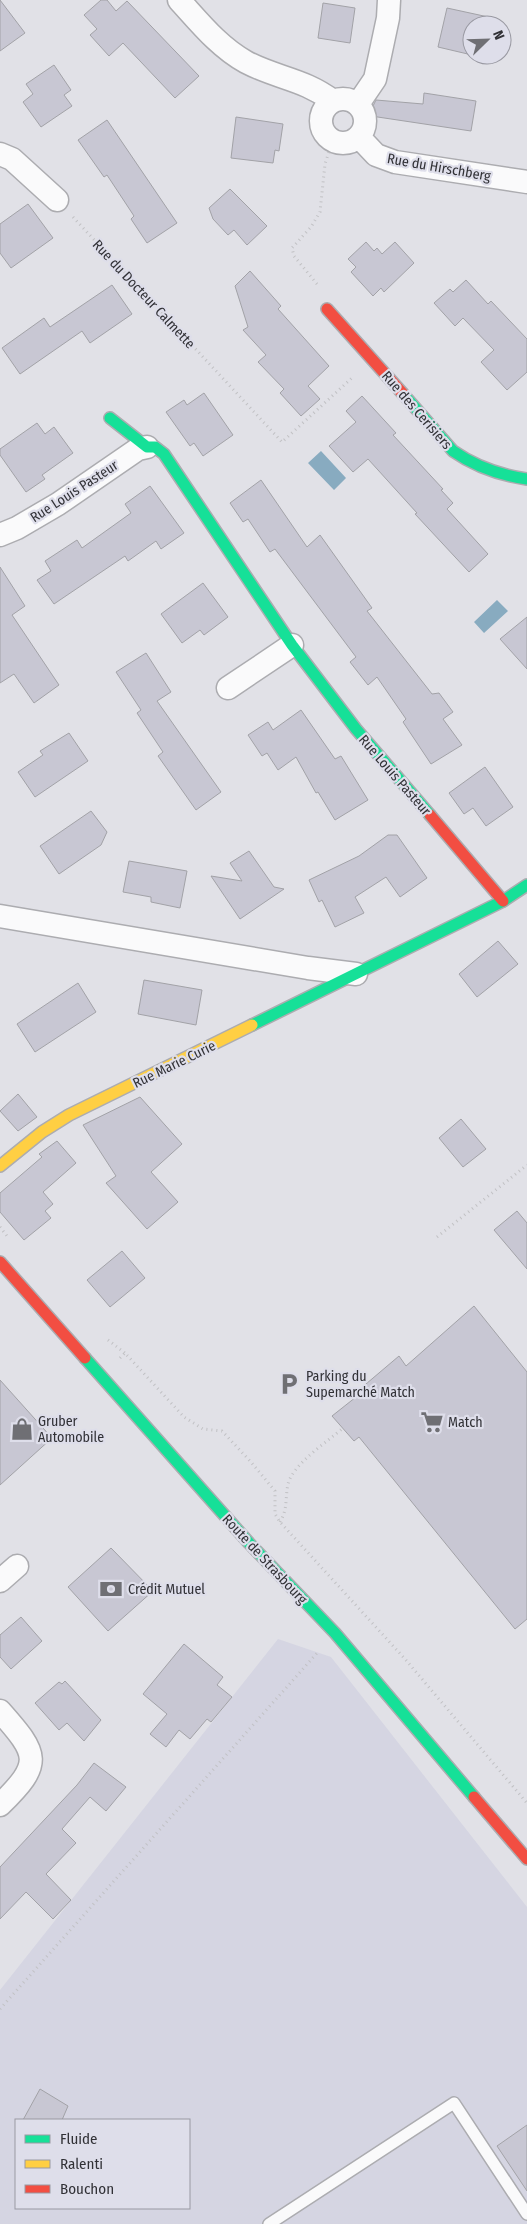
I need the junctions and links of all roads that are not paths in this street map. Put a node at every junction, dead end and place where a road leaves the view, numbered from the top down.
1 (179, 0) edge
2 (389, 0) edge
3 (333, 101) junction
4 (358, 104) junction
5 (358, 137) junction
6 (0, 154) edge
7 (527, 182) edge
8 (57, 200) road end
9 (328, 309) road end
10 (110, 418) dead end
11 (147, 447) junction
12 (527, 479) edge
13 (0, 535) edge
14 (292, 645) junction
15 (228, 688) dead end
16 (527, 884) edge
17 (503, 901) junction
18 (0, 916) edge
19 (356, 974) junction
20 (0, 1166) edge
21 (0, 1262) edge
22 (17, 1566) dead end
23 (0, 1581) edge
24 (0, 1711) edge
25 (0, 1806) edge
26 (527, 1859) edge
27 (527, 2214) edge
28 (269, 2224) edge

1 - 3 street
2 - 4 street
3 - 4 street
3 - 5 street
4 - 5 street
5 - 7 street, Rue du Hirschberg
6 - 8 street
9 - 12 street, Rue des Cerisiers
10 - 11 street, Rue Louis Pasteur
11 - 13 street, Rue Louis Pasteur
11 - 14 street, Rue Louis Pasteur
14 - 15 street
14 - 17 street, Rue Louis Pasteur
16 - 17 street, Rue Marie Curie
17 - 19 street, Rue Marie Curie
18 - 19 street
19 - 20 street, Rue Marie Curie
21 - 26 street, Route de Strasbourg
22 - 23 street
24 - 25 street
27 - 28 lane

